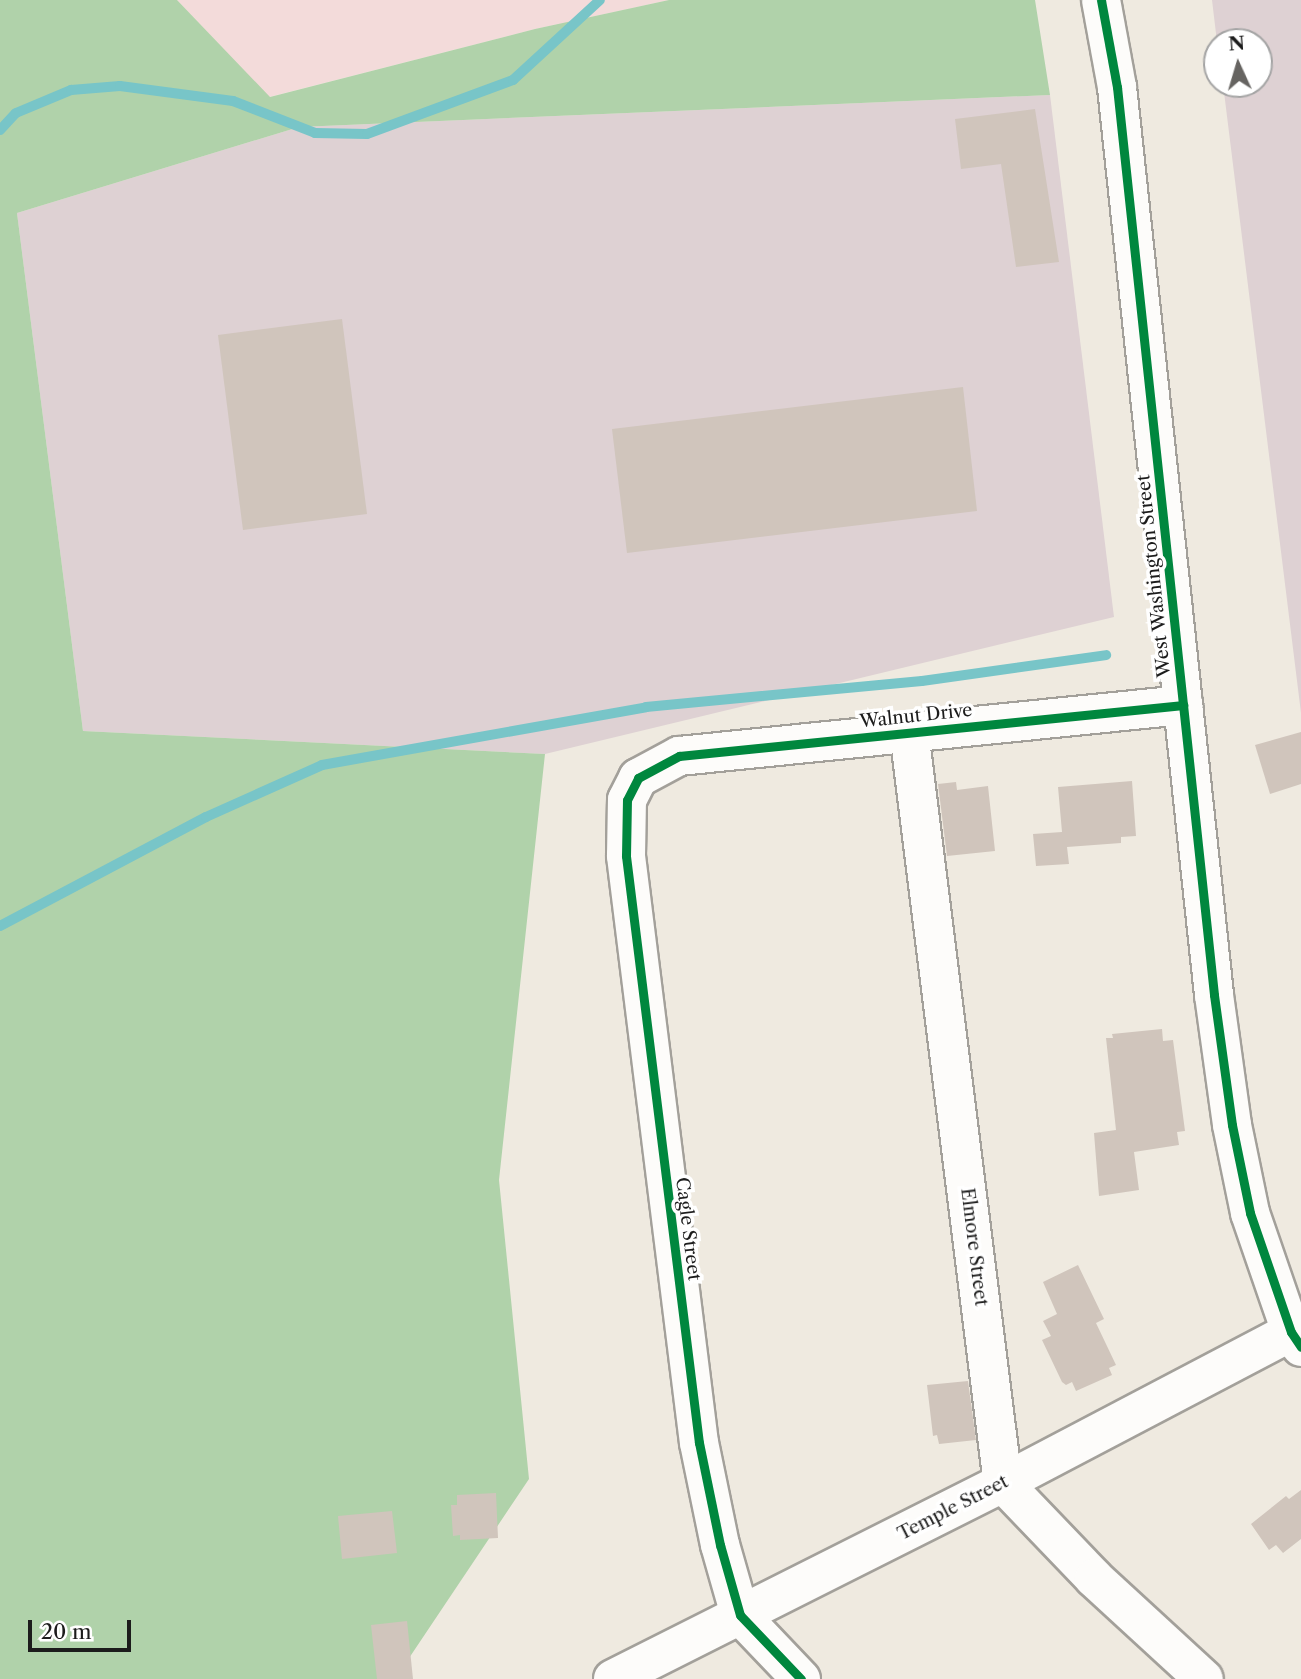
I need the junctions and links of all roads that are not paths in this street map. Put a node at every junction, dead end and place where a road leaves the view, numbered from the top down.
1 (1101, 0) edge
2 (1183, 705) junction
3 (908, 732) junction
4 (655, 767) joint
5 (1296, 1340) edge
6 (1003, 1483) junction
7 (740, 1615) junction
8 (613, 1679) edge
9 (801, 1679) edge
10 (1204, 1679) edge

1 - 2 street, West Washington Street
2 - 3 street, Walnut Drive
2 - 5 street, West Washington Street
3 - 4 street, Walnut Drive
3 - 6 street, Elmore Street
4 - 7 street, Cagle Street
5 - 6 street, Temple Street
6 - 7 street, Temple Street
6 - 10 street
7 - 8 street, Temple Street
7 - 9 street, Cagle Street

